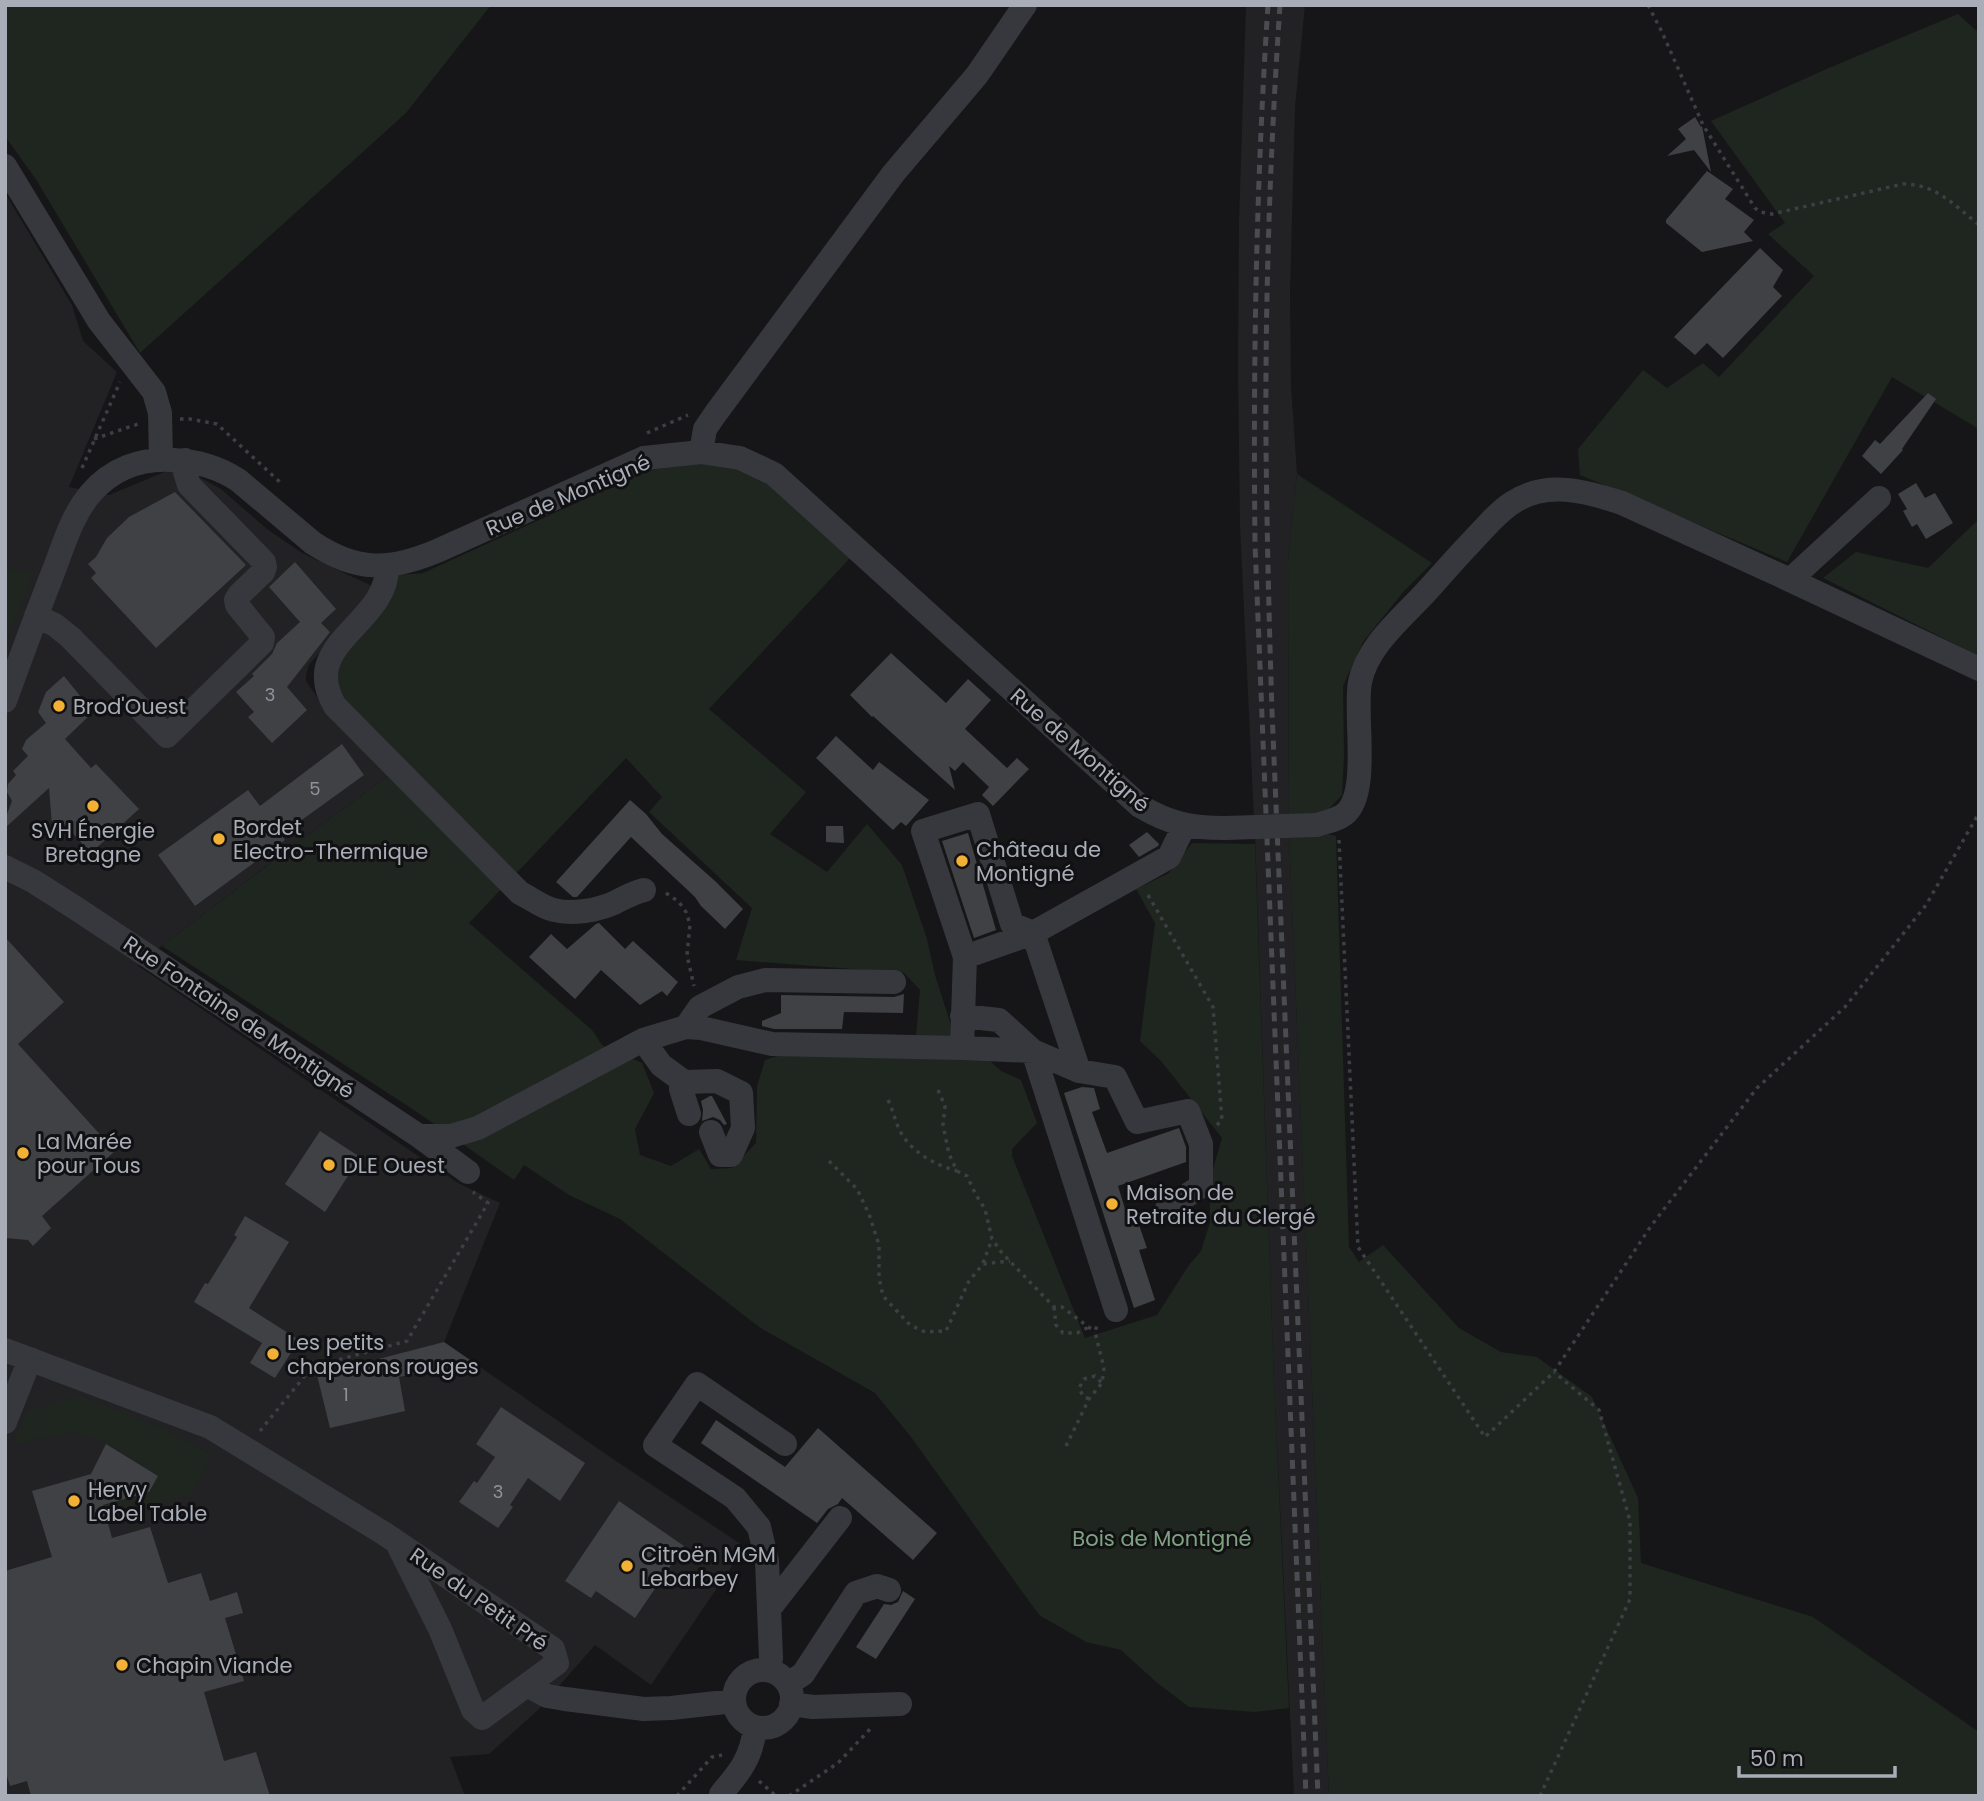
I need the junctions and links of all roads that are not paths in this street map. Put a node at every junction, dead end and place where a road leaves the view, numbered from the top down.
1 (1026, 5) edge
2 (5, 166) edge
3 (701, 452) junction
4 (173, 460) junction
5 (1879, 498) dead end
6 (387, 566) junction
7 (1790, 580) junction
8 (36, 616) junction
9 (1979, 670) edge
10 (5, 701) edge
11 (1184, 826) junction
12 (5, 867) edge
13 (644, 890) road end
14 (1033, 933) junction
15 (965, 957) junction
16 (894, 982) dead end
17 (962, 1016) junction
18 (693, 1017) junction
19 (643, 1040) junction
20 (962, 1048) junction
21 (1033, 1051) junction
22 (1079, 1071) junction
23 (684, 1082) junction
24 (689, 1114) dead end
25 (711, 1132) dead end
26 (419, 1136) junction
27 (468, 1172) road end
28 (1167, 1209) dead end
29 (1107, 1314) road end
30 (5, 1350) edge
31 (30, 1359) junction
32 (5, 1422) edge
33 (785, 1444) dead end
34 (840, 1518) dead end
35 (397, 1543) junction
36 (889, 1590) dead end
37 (769, 1608) junction
38 (527, 1685) junction
39 (783, 1686) junction
40 (734, 1701) junction
41 (892, 1704) road end
42 (755, 1727) junction
43 (721, 1794) dead end

1 - 3 street
2 - 4 street
3 - 6 street, Rue de Montigné
3 - 11 street, Rue de Montigné
4 - 6 street, Rue de Montigné
4 - 8 street, Rue de Montigné
4 - 8 street
5 - 7 street
6 - 13 street
7 - 9 street
7 - 11 street, Rue de Montigné, bridge
8 - 10 street, Rue de Montigné
11 - 14 street
12 - 26 street, Rue Fontaine de Montigné
14 - 15 street
14 - 15 street
14 - 22 street
15 - 17 street
16 - 18 street
17 - 20 street
17 - 21 street
18 - 19 street
18 - 20 street
19 - 23 street
19 - 26 street
20 - 21 street
21 - 22 street
21 - 29 street
22 - 28 street
23 - 24 street
23 - 25 street
26 - 27 street, Rue Fontaine de Montigné
30 - 31 street, Rue du Petit Pré
31 - 32 street
31 - 35 street, Rue du Petit Pré
33 - 37 street
34 - 37 street
35 - 38 street, Rue du Petit Pré
35 - 38 street, Rue du Petit Pré
36 - 39 street
37 - 39 street
38 - 40 street
39 - 40 street
39 - 41 street
39 - 42 street
40 - 42 street
42 - 43 street

